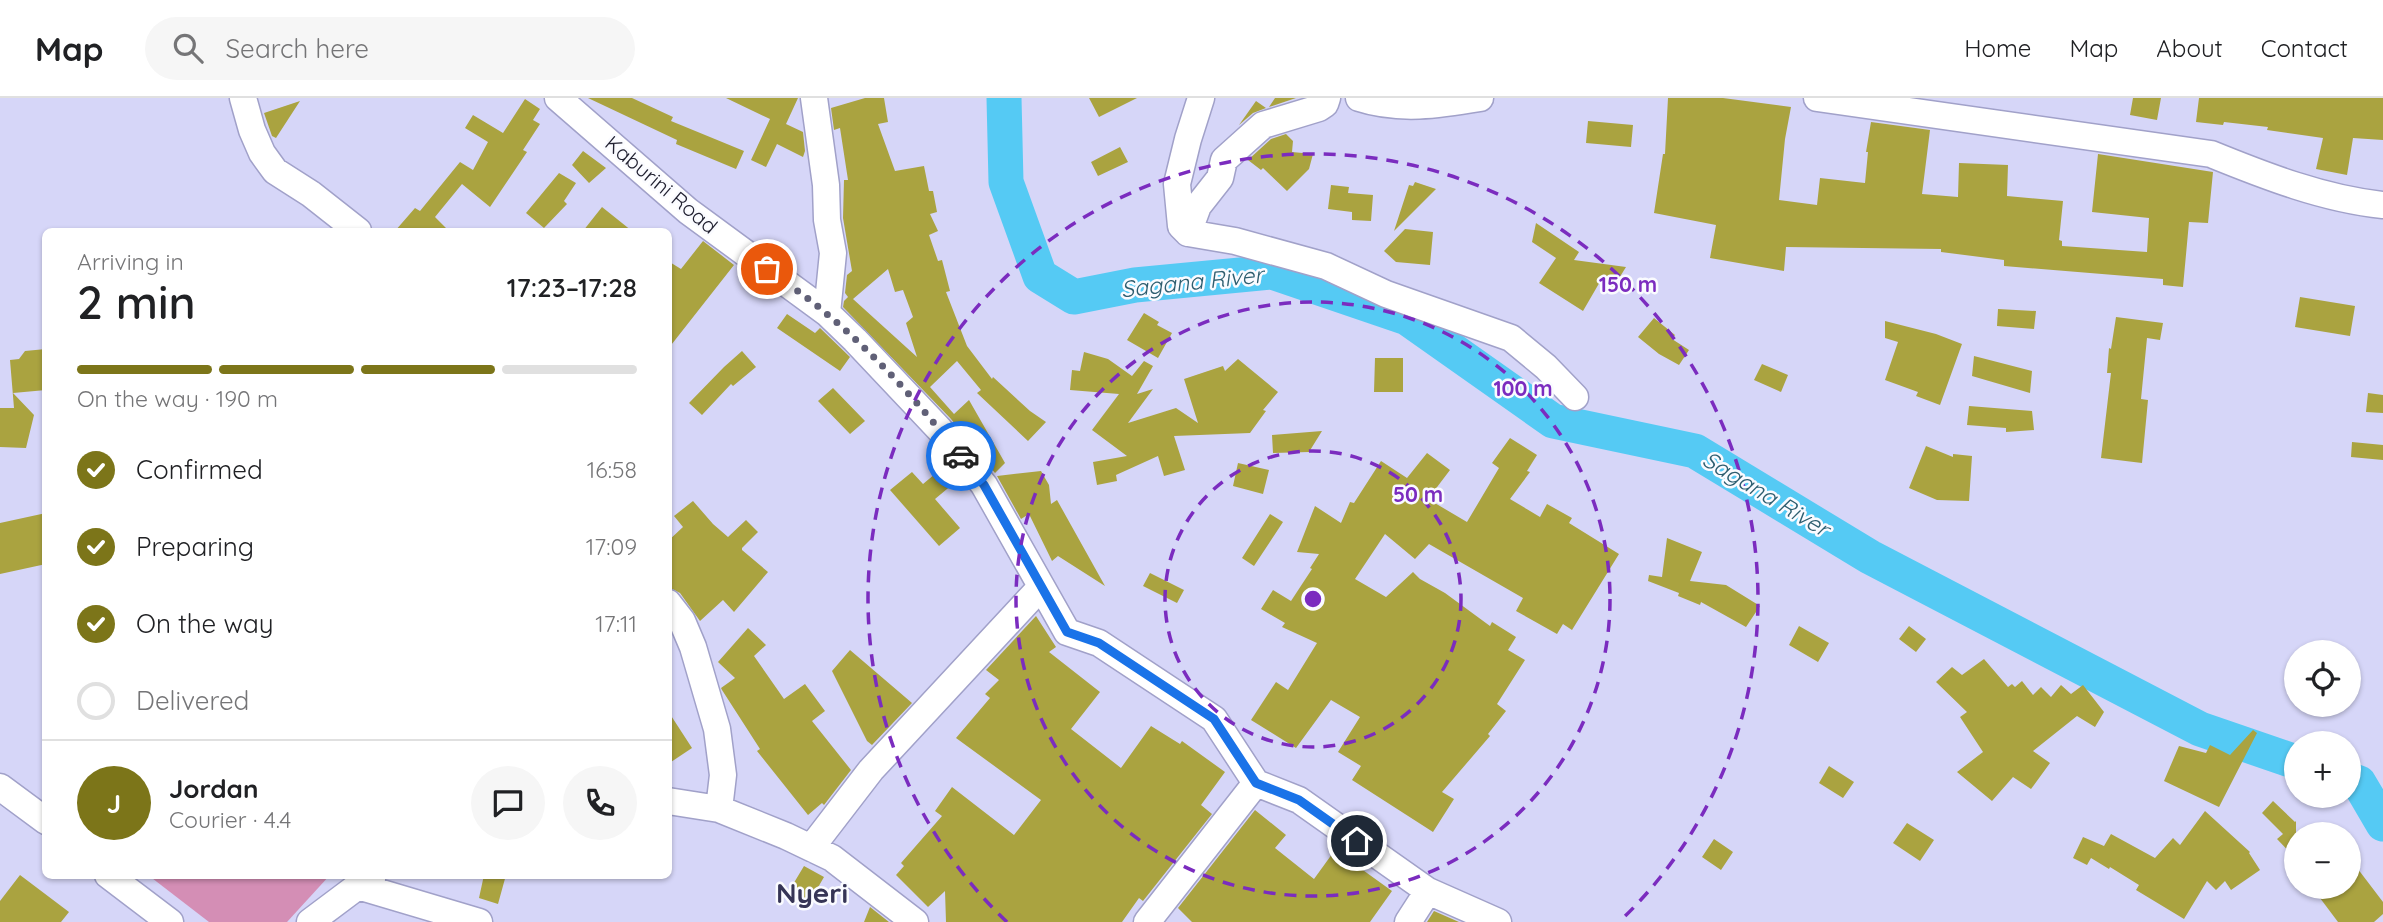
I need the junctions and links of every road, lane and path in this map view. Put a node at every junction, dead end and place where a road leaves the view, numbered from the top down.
1 (243, 98) edge
2 (558, 98) edge
3 (814, 98) edge
4 (1200, 98) edge
5 (1327, 98) edge
6 (1359, 98) edge
7 (1480, 98) edge
8 (1817, 98) edge
9 (2383, 205) edge
10 (354, 228) edge
11 (1188, 233) junction
12 (827, 313) junction
13 (1575, 397) dead end
14 (1041, 587) junction
15 (672, 608) edge
16 (1256, 783) junction
17 (0, 787) edge
18 (0, 801) edge
19 (672, 802) edge
20 (719, 809) junction
21 (42, 818) edge
22 (42, 832) edge
23 (811, 848) junction
24 (113, 879) edge
25 (373, 879) edge
26 (358, 886) junction
27 (1428, 891) junction
28 (170, 922) edge
29 (310, 922) edge
30 (479, 922) edge
31 (915, 922) edge
32 (1147, 922) edge
33 (1408, 922) edge
34 (1498, 922) edge

1 - 10 street
2 - 12 street, Kaburini Road
3 - 12 street
4 - 11 street
5 - 11 street
6 - 7 street
8 - 9 street
11 - 13 street
12 - 14 street, Kaburini Road
14 - 16 street, Kaburini Road
14 - 23 street
15 - 20 street
16 - 27 street
16 - 32 street
17 - 21 street
18 - 22 street
19 - 20 street
20 - 23 street
23 - 31 street
24 - 28 street
25 - 26 street
26 - 29 street
26 - 30 street
27 - 33 street
27 - 34 street

